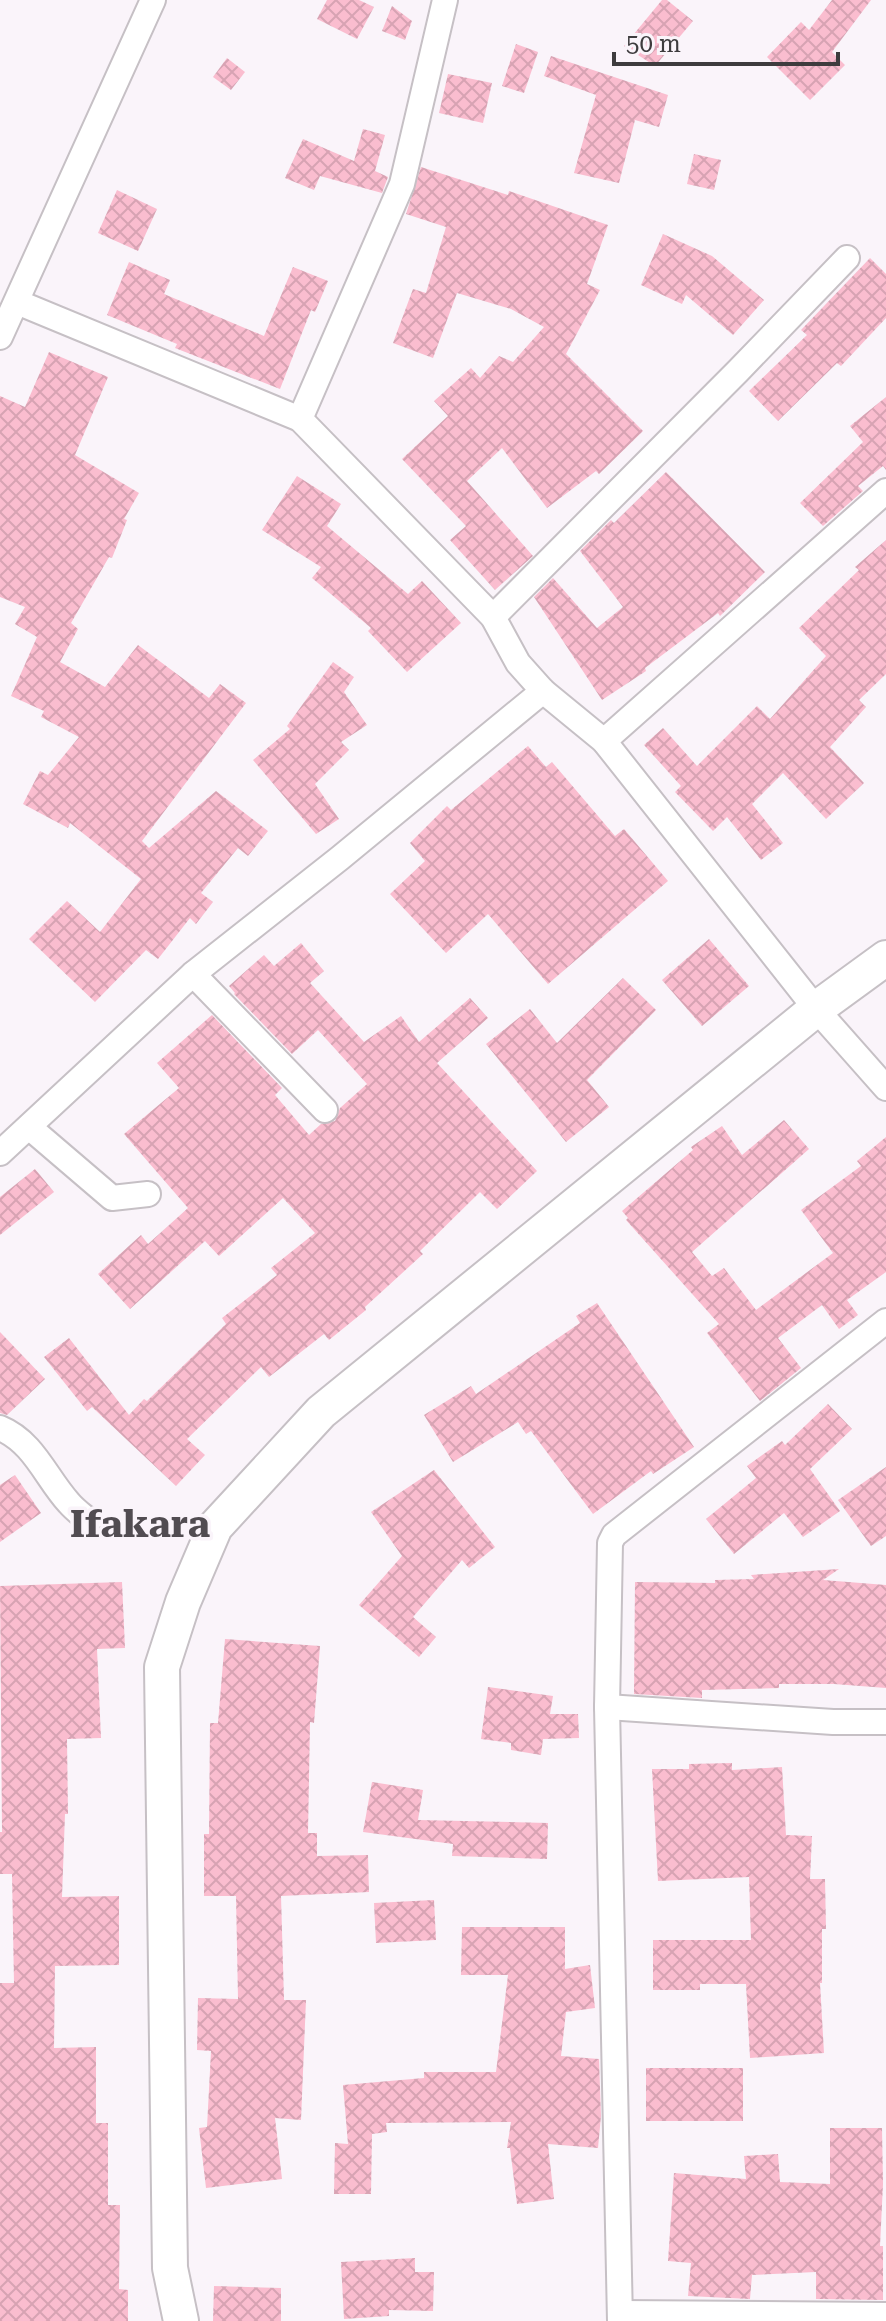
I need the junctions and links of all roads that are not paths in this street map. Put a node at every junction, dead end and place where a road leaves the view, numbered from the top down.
1 (153, 0) edge
2 (445, 0) edge
3 (847, 258) dead end
4 (17, 302) junction
5 (0, 337) edge
6 (300, 419) junction
7 (886, 491) edge
8 (493, 617) junction
9 (543, 691) junction
10 (604, 741) junction
11 (886, 958) edge
12 (193, 974) junction
13 (816, 1009) junction
14 (886, 1088) edge
15 (325, 1110) dead end
16 (29, 1127) junction
17 (0, 1153) edge
18 (148, 1194) dead end
19 (886, 1321) edge
20 (0, 1428) edge
21 (89, 1521) dead end
22 (607, 1707) junction
23 (886, 1722) edge
24 (886, 2315) edge
25 (620, 2317) edge
26 (181, 2321) edge

1 - 4 street
2 - 6 street
3 - 8 street
4 - 5 street
4 - 6 street
6 - 8 street
7 - 10 street
8 - 9 street
9 - 10 street
9 - 12 street
10 - 13 street
11 - 13 main road
12 - 15 street
12 - 16 street
13 - 14 street
13 - 26 main road
16 - 17 street
16 - 18 street
19 - 22 street
20 - 21 street
22 - 23 street
22 - 25 street
24 - 25 street

